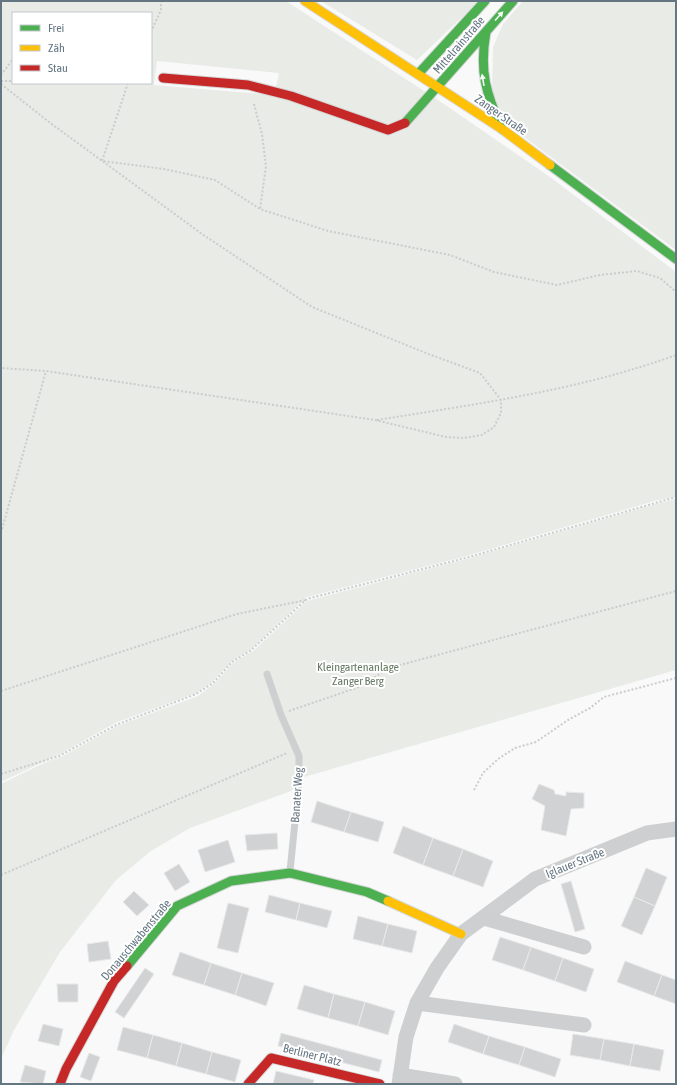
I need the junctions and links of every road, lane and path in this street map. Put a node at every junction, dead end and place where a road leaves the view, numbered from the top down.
1 (161, 1) edge
2 (305, 1) edge
3 (485, 1) edge
4 (513, 1) edge
5 (152, 30) edge
6 (486, 31) junction
7 (12, 60) edge
8 (418, 73) junction
9 (1, 75) edge
10 (163, 78) dead end
11 (1, 81) edge
12 (12, 81) edge
13 (1, 84) edge
14 (128, 84) edge
15 (248, 85) junction
16 (439, 87) junction
17 (502, 129) junction
18 (102, 161) junction
19 (260, 209) junction
20 (676, 259) edge
21 (676, 292) edge
22 (676, 355) edge
23 (1, 368) edge
24 (46, 371) junction
25 (501, 400) junction
26 (375, 420) junction
27 (676, 497) edge
28 (1, 533) edge
29 (676, 591) edge
30 (307, 599) junction
31 (267, 674) dead end
32 (676, 678) edge
33 (1, 691) edge
34 (281, 714) junction
35 (296, 749) junction
36 (1, 774) edge
37 (474, 790) dead end
38 (676, 829) edge
39 (290, 873) junction
40 (1, 875) edge
41 (484, 918) junction
42 (461, 934) junction
43 (584, 947) dead end
44 (417, 1003) junction
45 (584, 1025) dead end
46 (400, 1079) edge
47 (60, 1084) edge
48 (248, 1084) edge
49 (380, 1084) edge
50 (455, 1084) edge

1 - 5 path
2 - 8 street, Zanger Straße
3 - 8 street, Mittelrainstraße
6 -> 4 street, Mittelrainstraße
6 - 16 street, Mittelrainstraße
17 -> 6 street
7 - 9 path
8 - 16 street, Zanger Straße
10 - 15 street, Mittelrainstraße
11 - 12 path
13 - 18 path
14 - 18 path
15 - 16 street, Mittelrainstraße
15 - 19 path
16 - 17 street, Zanger Straße
17 - 20 street, Zanger Straße
18 - 19 path
18 - 25 path
19 - 21 path
22 - 25 path
23 - 24 path
24 - 26 path
24 - 28 path
25 - 26 path
25 - 26 path
27 - 30 path
29 - 34 path
30 - 33 path
30 - 36 path
31 - 34 lane, Banater Weg
32 - 37 path
34 - 35 lane, Banater Weg
35 - 39 lane, Banater Weg
35 - 40 path
38 - 41 street, Iglauer Straße
39 - 42 street, Donauschwabenstraße
39 - 47 street, Donauschwabenstraße
41 - 42 street, Iglauer Straße
41 - 43 street
42 - 44 street, Iglauer Straße
44 - 45 street
44 - 46 street, Iglauer Straße
46 - 50 street, Iglauer Straße
48 - 49 street, Berliner Platz

